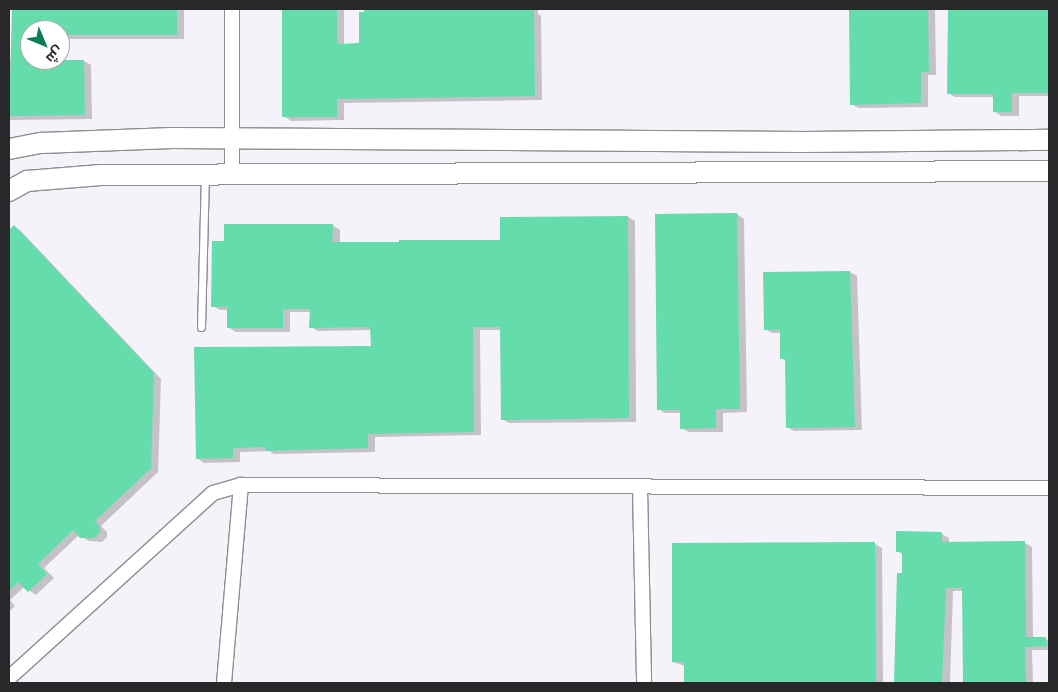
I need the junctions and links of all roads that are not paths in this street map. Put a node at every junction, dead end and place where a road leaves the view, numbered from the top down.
1 (232, 9) edge
2 (232, 138) junction
3 (1049, 140) edge
4 (9, 149) edge
5 (1049, 171) edge
6 (232, 174) junction
7 (205, 175) junction
8 (9, 192) edge
9 (201, 327) dead end
10 (241, 486) junction
11 (640, 487) junction
12 (1049, 488) edge
13 (9, 678) edge
14 (224, 683) edge
15 (644, 683) edge

1 - 2 street
2 - 3 main road
2 - 4 main road
2 - 6 street
5 - 6 main road
6 - 7 main road
7 - 8 main road
7 - 9 lane
10 - 11 street
10 - 13 street
10 - 14 street
11 - 12 street
11 - 15 street

